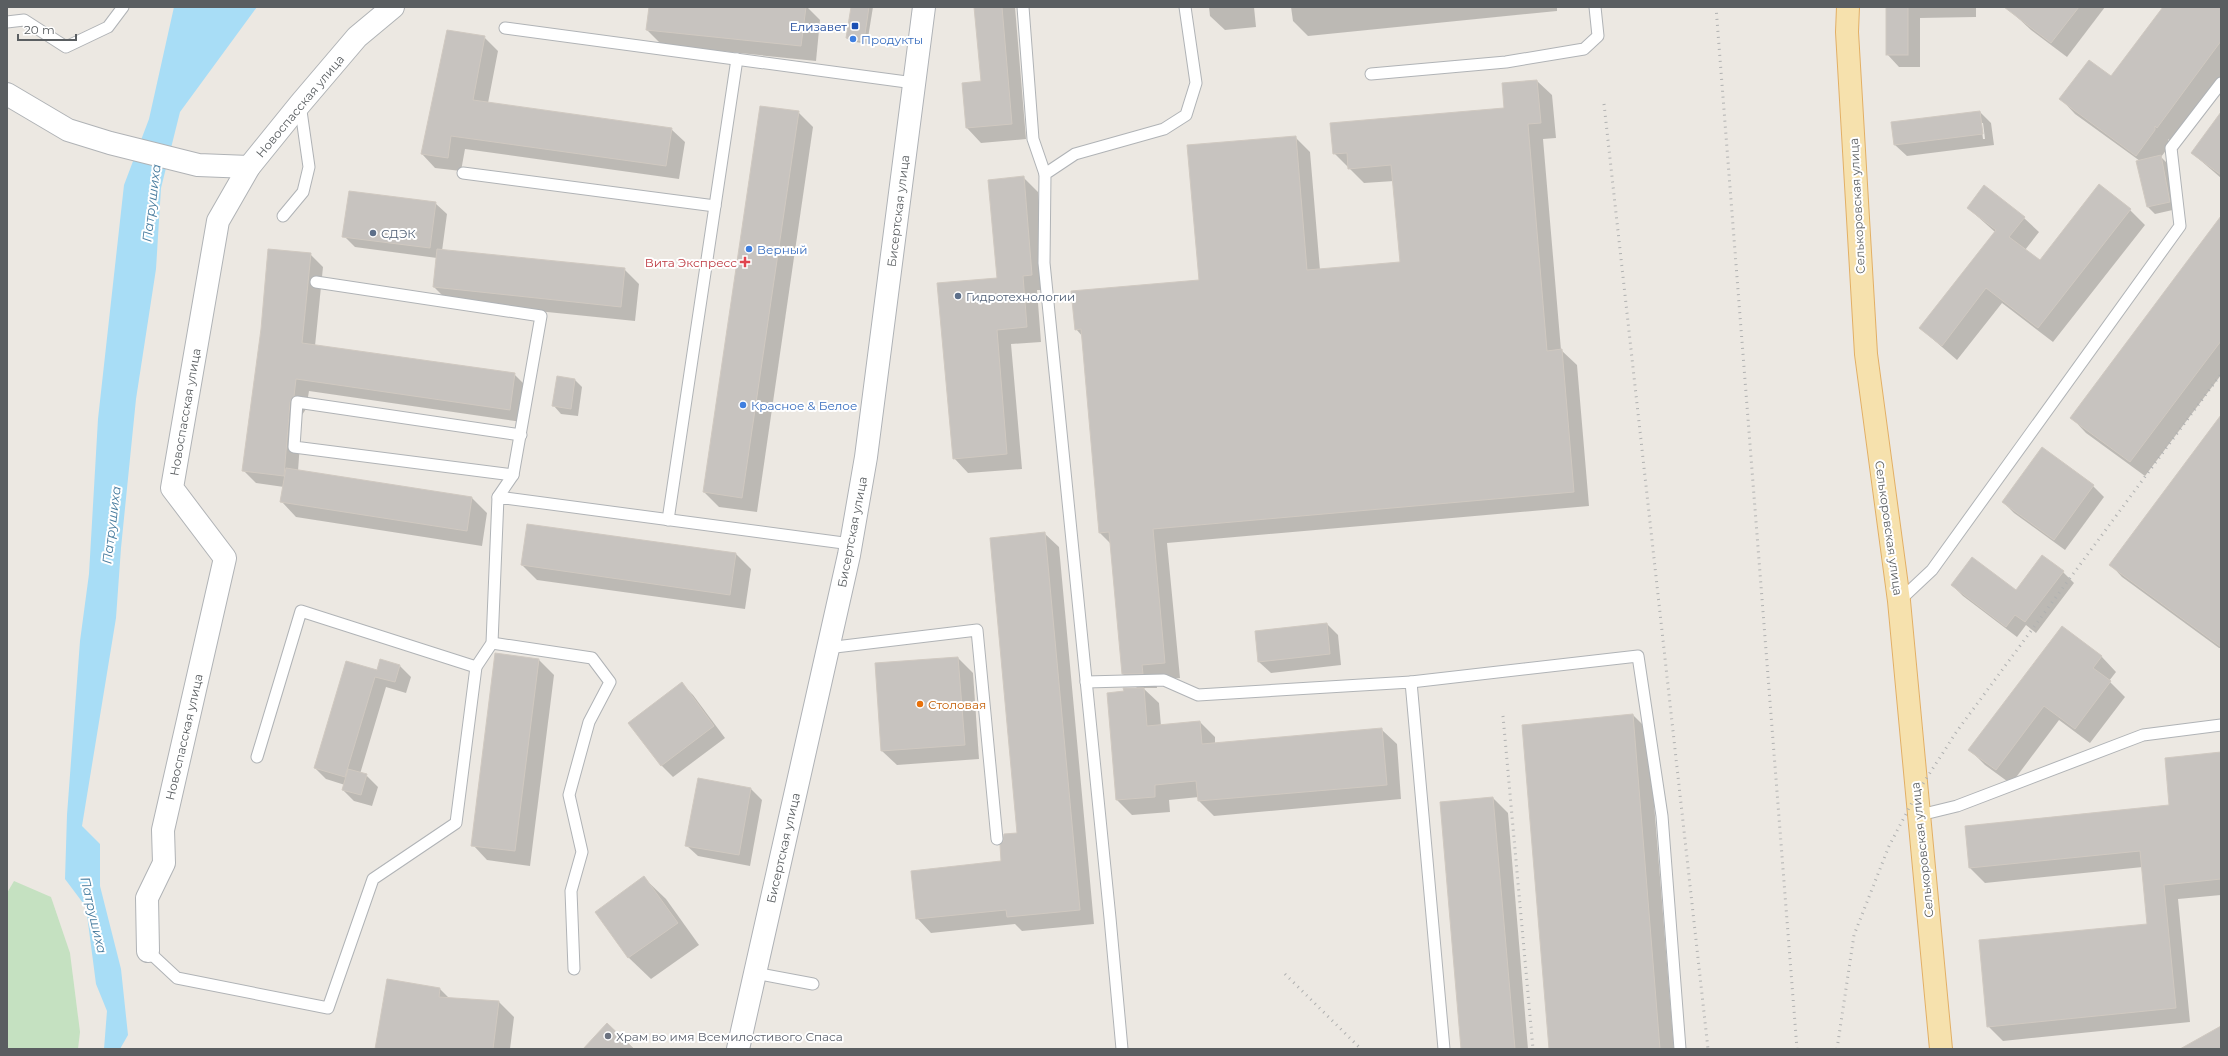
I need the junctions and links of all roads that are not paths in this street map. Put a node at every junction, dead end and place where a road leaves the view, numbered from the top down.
1 (123, 7) edge
2 (393, 7) edge
3 (924, 7) edge
4 (1023, 7) edge
5 (1185, 7) edge
6 (1595, 7) edge
7 (1848, 7) edge
8 (7, 22) edge
9 (505, 28) dead end
10 (737, 59) junction
11 (1371, 74) dead end
12 (2221, 82) edge
13 (914, 83) junction
14 (7, 94) edge
15 (300, 104) junction
16 (249, 167) junction
17 (463, 173) dead end
18 (1045, 174) junction
19 (715, 206) junction
20 (283, 216) dead end
21 (316, 282) dead end
22 (521, 435) junction
23 (514, 475) junction
24 (498, 497) junction
25 (668, 520) junction
26 (851, 544) junction
27 (1899, 601) junction
28 (492, 643) junction
29 (828, 648) junction
30 (476, 667) junction
31 (1086, 682) junction
32 (1411, 682) junction
33 (2221, 725) edge
34 (257, 757) dead end
35 (1920, 815) junction
36 (997, 839) dead end
37 (148, 951) joint
38 (574, 969) dead end
39 (755, 973) junction
40 (813, 984) dead end
41 (738, 1049) edge
42 (1122, 1049) edge
43 (1444, 1049) edge
44 (1680, 1049) edge
45 (1941, 1049) edge

1 - 8 lane
2 - 15 street, Новоспасская улица
3 - 13 street, Бисертская улица
4 - 18 lane
5 - 18 lane
6 - 11 lane
7 - 27 main road, Селькоровская улица
9 - 10 lane
10 - 13 lane
10 - 19 lane
12 - 27 lane
13 - 26 street, Бисертская улица
14 - 16 street
15 - 16 street, Новоспасская улица
15 - 20 lane
16 - 37 street, Новоспасская улица
17 - 19 lane
18 - 31 lane
19 - 25 lane
21 - 22 lane
22 - 23 lane
22 - 23 lane
23 - 24 lane
24 - 25 lane
24 - 28 lane
25 - 26 lane
26 - 29 street, Бисертская улица
27 - 35 main road, Селькоровская улица
28 - 30 lane
28 - 38 lane
29 - 36 lane
29 - 39 street, Бисертская улица
30 - 34 lane
30 - 37 lane
31 - 32 lane
31 - 42 lane
32 - 43 lane
32 - 44 lane
33 - 35 lane
35 - 45 main road, Селькоровская улица
39 - 40 lane
39 - 41 street, Бисертская улица

